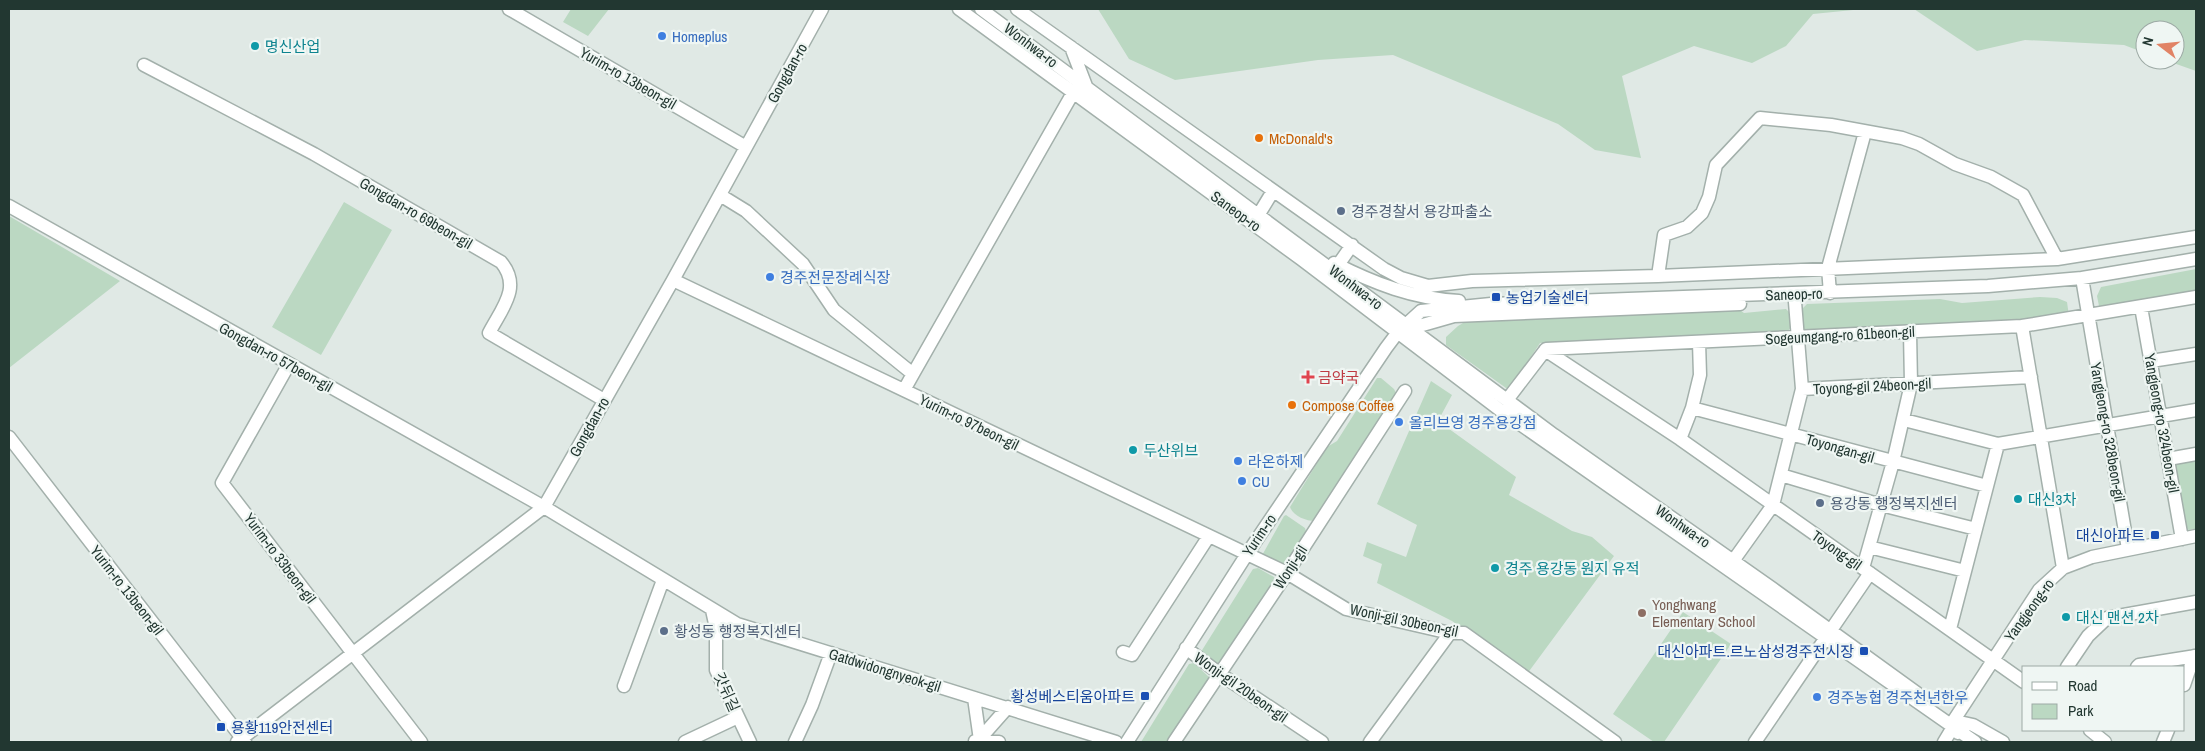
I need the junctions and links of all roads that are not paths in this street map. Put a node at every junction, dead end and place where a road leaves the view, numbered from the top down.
1 (509, 9) edge
2 (822, 9) edge
3 (959, 9) edge
4 (1017, 9) edge
5 (989, 10) edge
6 (1071, 47) junction
7 (144, 65) dead end
8 (1080, 89) junction
9 (1865, 132) junction
10 (746, 147) junction
11 (1272, 191) junction
12 (720, 195) junction
13 (9, 206) edge
14 (1259, 214) junction
15 (1286, 234) junction
16 (2196, 236) edge
17 (1352, 245) junction
18 (2057, 259) junction
19 (2196, 259) edge
20 (1338, 265) junction
21 (2196, 266) edge
22 (1828, 268) junction
23 (1658, 276) junction
24 (673, 280) junction
25 (2082, 281) junction
26 (1459, 282) junction
27 (1830, 293) junction
28 (2196, 297) edge
29 (1438, 299) junction
30 (1473, 302) junction
31 (1795, 302) junction
32 (1492, 304) junction
33 (2141, 307) junction
34 (2087, 316) junction
35 (2022, 326) junction
36 (1405, 328) junction
37 (1910, 332) junction
38 (1798, 337) junction
39 (1699, 342) junction
40 (1546, 350) junction
41 (2196, 354) edge
42 (2151, 361) junction
43 (289, 364) junction
44 (913, 374) junction
45 (2031, 377) junction
46 (1911, 384) junction
47 (1802, 389) junction
48 (904, 390) junction
49 (1405, 391) dead end
50 (604, 400) junction
51 (1507, 400) junction
52 (1692, 408) junction
53 (2196, 410) edge
54 (2160, 416) junction
55 (1904, 420) junction
56 (2107, 425) junction
57 (1791, 434) junction
58 (2041, 436) junction
59 (9, 437) edge
60 (1680, 439) junction
61 (1998, 444) junction
62 (2196, 454) edge
63 (2168, 459) junction
64 (1893, 462) junction
65 (1781, 475) junction
66 (1987, 486) junction
67 (1881, 504) junction
68 (1773, 505) junction
69 (544, 507) junction
70 (1976, 529) junction
71 (1209, 536) junction
72 (2196, 536) edge
73 (2182, 539) junction
74 (1869, 547) junction
75 (2128, 549) junction
76 (1247, 554) junction
77 (1733, 561) junction
78 (2063, 568) junction
79 (1866, 571) junction
80 (1965, 571) junction
81 (1287, 573) junction
82 (663, 580) junction
83 (2196, 602) edge
84 (712, 610) junction
85 (1950, 629) junction
86 (1450, 633) junction
87 (1828, 634) junction
88 (1186, 648) junction
89 (1122, 652) dead end
90 (831, 653) junction
91 (354, 655) junction
92 (2195, 656) edge
93 (1993, 661) junction
94 (2068, 666) edge
95 (2138, 666) edge
96 (1220, 674) junction
97 (2022, 681) edge
98 (2185, 682) edge
99 (624, 686) dead end
100 (974, 698) junction
101 (1008, 707) junction
102 (738, 717) junction
103 (1954, 723) junction
104 (2092, 731) edge
105 (241, 741) edge
106 (975, 741) edge
107 (1178, 741) edge
108 (421, 742) edge
109 (685, 742) edge
110 (750, 742) edge
111 (795, 742) edge
112 (999, 742) edge
113 (1116, 742) edge
114 (1128, 742) edge
115 (1322, 742) edge
116 (1370, 742) edge
117 (1614, 742) edge
118 (1756, 742) edge
119 (1944, 742) edge
120 (1966, 742) edge
121 (1975, 742) edge
122 (1986, 742) edge
123 (2003, 742) edge
124 (2105, 742) edge

1 - 10 street, Yurim-ro 13beon-gil
2 - 10 street, Gongdan-ro
3 - 8 street, Saneop-ro
4 - 6 street
5 - 8 street, Wonhwa-ro
6 - 8 street
6 - 11 street
7 - 50 street, Gongdan-ro 69beon-gil
8 - 14 street, Wonhwa-ro
8 - 36 street, Saneop-ro
8 - 44 street
9 - 18 street
9 - 22 street
9 - 23 street
10 - 12 street, Gongdan-ro
11 - 14 street
11 - 17 street
12 - 24 street, Gongdan-ro
12 - 44 street, Yurim-ro 97beon-gil
13 - 43 street, Gongdan-ro 57beon-gil
14 - 15 street, Wonhwa-ro
15 - 20 street
15 - 36 street, Wonhwa-ro
16 - 18 street
17 - 20 street
17 - 26 street
18 - 22 street
19 - 25 street, Saneop-ro
20 - 29 street
21 - 25 street, Saneop-ro
22 - 23 street
22 - 27 street
23 - 26 street
24 - 48 street
24 - 50 street, Gongdan-ro
25 - 27 street, Saneop-ro
25 - 31 street, Saneop-ro
25 - 34 street, Yangjeong-ro 328beon-gil
26 - 29 street
26 - 30 street
27 - 32 street, Saneop-ro
28 - 33 street, Sogeumgang-ro 61beon-gil
29 - 30 street
30 - 32 street
31 - 36 street, Saneop-ro
31 - 38 street
32 - 36 street, Saneop-ro
33 - 34 street, Sogeumgang-ro 61beon-gil
33 - 42 street, Yangjeong-ro 324beon-gil
34 - 35 street, Sogeumgang-ro 61beon-gil
34 - 56 street, Yangjeong-ro 328beon-gil
35 - 37 street, Sogeumgang-ro 61beon-gil
35 - 45 street
36 - 51 street, Wonhwa-ro
36 - 76 street, Yurim-ro
36 - 87 street, Wonhwa-ro
37 - 38 street, Sogeumgang-ro 61beon-gil
37 - 46 street
38 - 39 street, Sogeumgang-ro 61beon-gil
38 - 47 street
39 - 40 street, Sogeumgang-ro 61beon-gil
39 - 52 street
40 - 51 street
40 - 60 street, Toyong-gil
41 - 42 street
42 - 54 street, Yangjeong-ro 324beon-gil
43 - 69 street, Gongdan-ro 57beon-gil
43 - 91 street, Yurim-ro 33beon-gil
44 - 48 street, Yurim-ro 97beon-gil
45 - 46 street, Toyong-gil 24beon-gil
45 - 58 street
46 - 47 street, Toyong-gil 24beon-gil
46 - 55 street
47 - 57 street, Toyong-gil 24beon-gil
48 - 71 street, Yurim-ro 97beon-gil
49 - 81 street, Wonji-gil
50 - 69 street, Gongdan-ro
51 - 77 street, Wonhwa-ro
52 - 57 street, Toyongan-gil
52 - 60 street
53 - 54 street
54 - 56 street
54 - 63 street, Yangjeong-ro 324beon-gil
55 - 61 street
55 - 64 street
56 - 58 street
56 - 75 street, Yangjeong-ro 328beon-gil
57 - 64 street, Toyongan-gil
57 - 65 street, Toyong-gil 24beon-gil
58 - 61 street
58 - 78 street
59 - 105 street, Yurim-ro 13beon-gil
60 - 68 street, Toyong-gil
61 - 66 street
62 - 63 street
63 - 73 street, Yangjeong-ro 324beon-gil
64 - 66 street, Toyongan-gil
64 - 67 street
65 - 67 street
65 - 68 street, Toyong-gil 24beon-gil
66 - 70 street
67 - 70 street
67 - 74 street
68 - 77 street
68 - 79 street, Toyong-gil
69 - 82 street, Gatdwidongnyeok-gil
69 - 91 street, Gongdan-ro
70 - 80 street
71 - 76 street, Yurim-ro 97beon-gil
71 - 89 street
72 - 73 street, Yangjeong-ro
73 - 75 street, Yangjeong-ro
74 - 79 street
74 - 80 street
75 - 78 street, Yangjeong-ro
76 - 81 street, Wonji-gil 30beon-gil
76 - 88 street, Yurim-ro
77 - 87 street, Wonhwa-ro
78 - 93 street, Yangjeong-ro
79 - 85 street, Toyong-gil
79 - 87 street
80 - 85 street
81 - 86 street, Wonji-gil 30beon-gil
81 - 96 street, Wonji-gil
82 - 84 street, Gatdwidongnyeok-gil
82 - 99 street
83 - 94 street
84 - 90 street, Gatdwidongnyeok-gil
84 - 102 street, 갓뒤길
85 - 93 street, Toyong-gil
86 - 116 street
86 - 117 street, Wonji-gil 30beon-gil
87 - 103 street, Wonhwa-ro
87 - 118 street
88 - 96 street, Wonji-gil 20beon-gil
88 - 114 street, Yurim-ro
90 - 100 street, Gatdwidongnyeok-gil
90 - 111 street
91 - 105 street, Gongdan-ro
91 - 108 street, Yurim-ro 33beon-gil
92 - 95 street
92 - 98 street
93 - 97 street, Toyong-gil
93 - 103 street, Yangjeong-ro
96 - 107 street, Wonji-gil
96 - 115 street, Wonji-gil 20beon-gil
100 - 101 street, Gatdwidongnyeok-gil
100 - 106 street
101 - 106 street
101 - 113 street, Gatdwidongnyeok-gil
102 - 109 street
102 - 110 street, 갓뒤길
103 - 119 street, Yangjeong-ro
103 - 120 street
103 - 121 street, Wonhwa-ro
103 - 122 street, Wonhwa-ro
103 - 123 street
104 - 124 street
106 - 112 street

